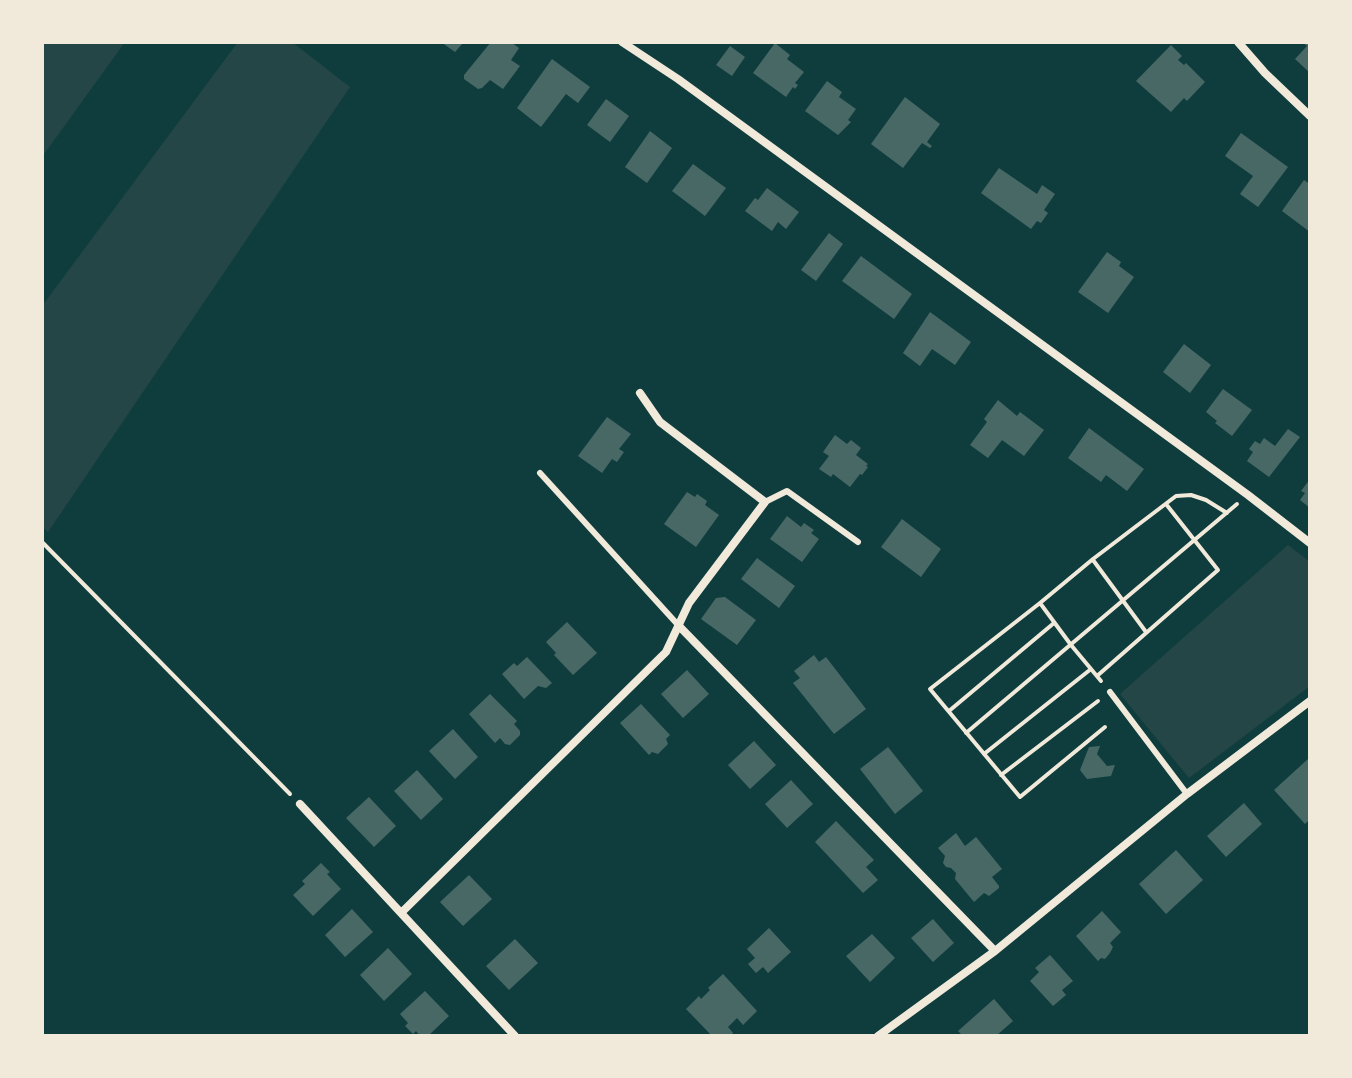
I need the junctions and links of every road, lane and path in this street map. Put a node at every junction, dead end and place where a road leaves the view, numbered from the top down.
1 (622, 42) edge
2 (1238, 42) edge
3 (1310, 116) edge
4 (640, 393) dead end
5 (540, 473) dead end
6 (1248, 495) junction
7 (765, 502) junction
8 (1166, 504) junction
9 (1227, 513) junction
10 (1195, 540) junction
11 (42, 542) edge
12 (858, 542) dead end
13 (1310, 543) edge
14 (1093, 559) junction
15 (1123, 600) junction
16 (1040, 603) junction
17 (1055, 622) junction
18 (679, 626) junction
19 (1146, 632) junction
20 (1071, 645) junction
21 (1091, 669) junction
22 (1097, 676) junction
23 (1110, 692) junction
24 (1310, 701) edge
25 (949, 711) junction
26 (1105, 727) dead end
27 (966, 733) junction
28 (984, 754) junction
29 (1001, 775) junction
30 (1187, 794) junction
31 (300, 804) joint
32 (401, 913) junction
33 (995, 951) junction
34 (514, 1036) edge
35 (878, 1036) edge

1 - 6 street
2 - 3 street
4 - 7 street
5 - 18 lane
6 - 9 path
6 - 13 street
7 - 12 lane
7 - 18 street
8 - 9 path
8 - 10 path
8 - 14 path
9 - 10 path
10 - 15 path
10 - 19 path
11 - 31 path
14 - 15 path
14 - 16 path
15 - 19 path
15 - 20 path
16 - 17 path
16 - 25 path
17 - 20 path
17 - 25 path
18 - 32 street
18 - 33 street
19 - 22 path
20 - 21 path
20 - 27 path
21 - 22 path
21 - 28 path
22 - 23 path
23 - 29 path
23 - 30 lane
24 - 30 street
25 - 27 path
26 - 29 path
27 - 28 path
28 - 29 path
30 - 33 street
31 - 32 street
32 - 34 street
33 - 35 street

